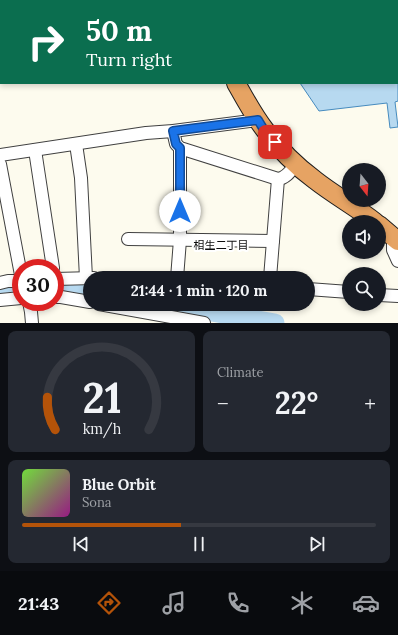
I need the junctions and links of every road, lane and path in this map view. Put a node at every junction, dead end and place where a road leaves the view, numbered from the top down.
1 (237, 84) edge
2 (258, 120) junction
3 (173, 131) junction
4 (76, 144) junction
5 (180, 148) junction
6 (35, 150) junction
7 (0, 155) edge
8 (0, 164) edge
9 (296, 164) junction
10 (278, 179) junction
11 (366, 215) edge
12 (386, 231) edge
13 (128, 239) dead end
14 (396, 239) edge
15 (180, 240) junction
16 (273, 241) junction
17 (18, 259) edge
18 (52, 259) edge
19 (398, 261) edge
20 (89, 271) edge
21 (178, 271) edge
22 (271, 271) edge
23 (83, 278) edge
24 (64, 279) edge
25 (12, 281) edge
26 (0, 283) edge
27 (315, 290) edge
28 (342, 291) edge
29 (386, 295) edge
30 (398, 296) edge
31 (64, 298) edge
32 (12, 299) edge
33 (0, 300) edge
34 (83, 301) edge
35 (31, 311) edge
36 (121, 311) edge
37 (140, 317) edge
38 (32, 323) edge
39 (204, 323) edge

1 - 2 highway
2 - 3 street
2 - 9 highway
3 - 4 street
3 - 5 street
4 - 6 street
4 - 20 street
5 - 10 street
5 - 15 street
6 - 7 street
6 - 18 street
8 - 17 street
9 - 10 street
9 - 11 highway
10 - 16 street
12 - 14 highway
13 - 15 street
14 - 19 street
15 - 16 street
15 - 21 street
16 - 22 street
23 - 24 street
25 - 26 street
27 - 28 street
29 - 30 street
31 - 34 street
32 - 33 street
35 - 38 street
36 - 37 street
37 - 39 street

